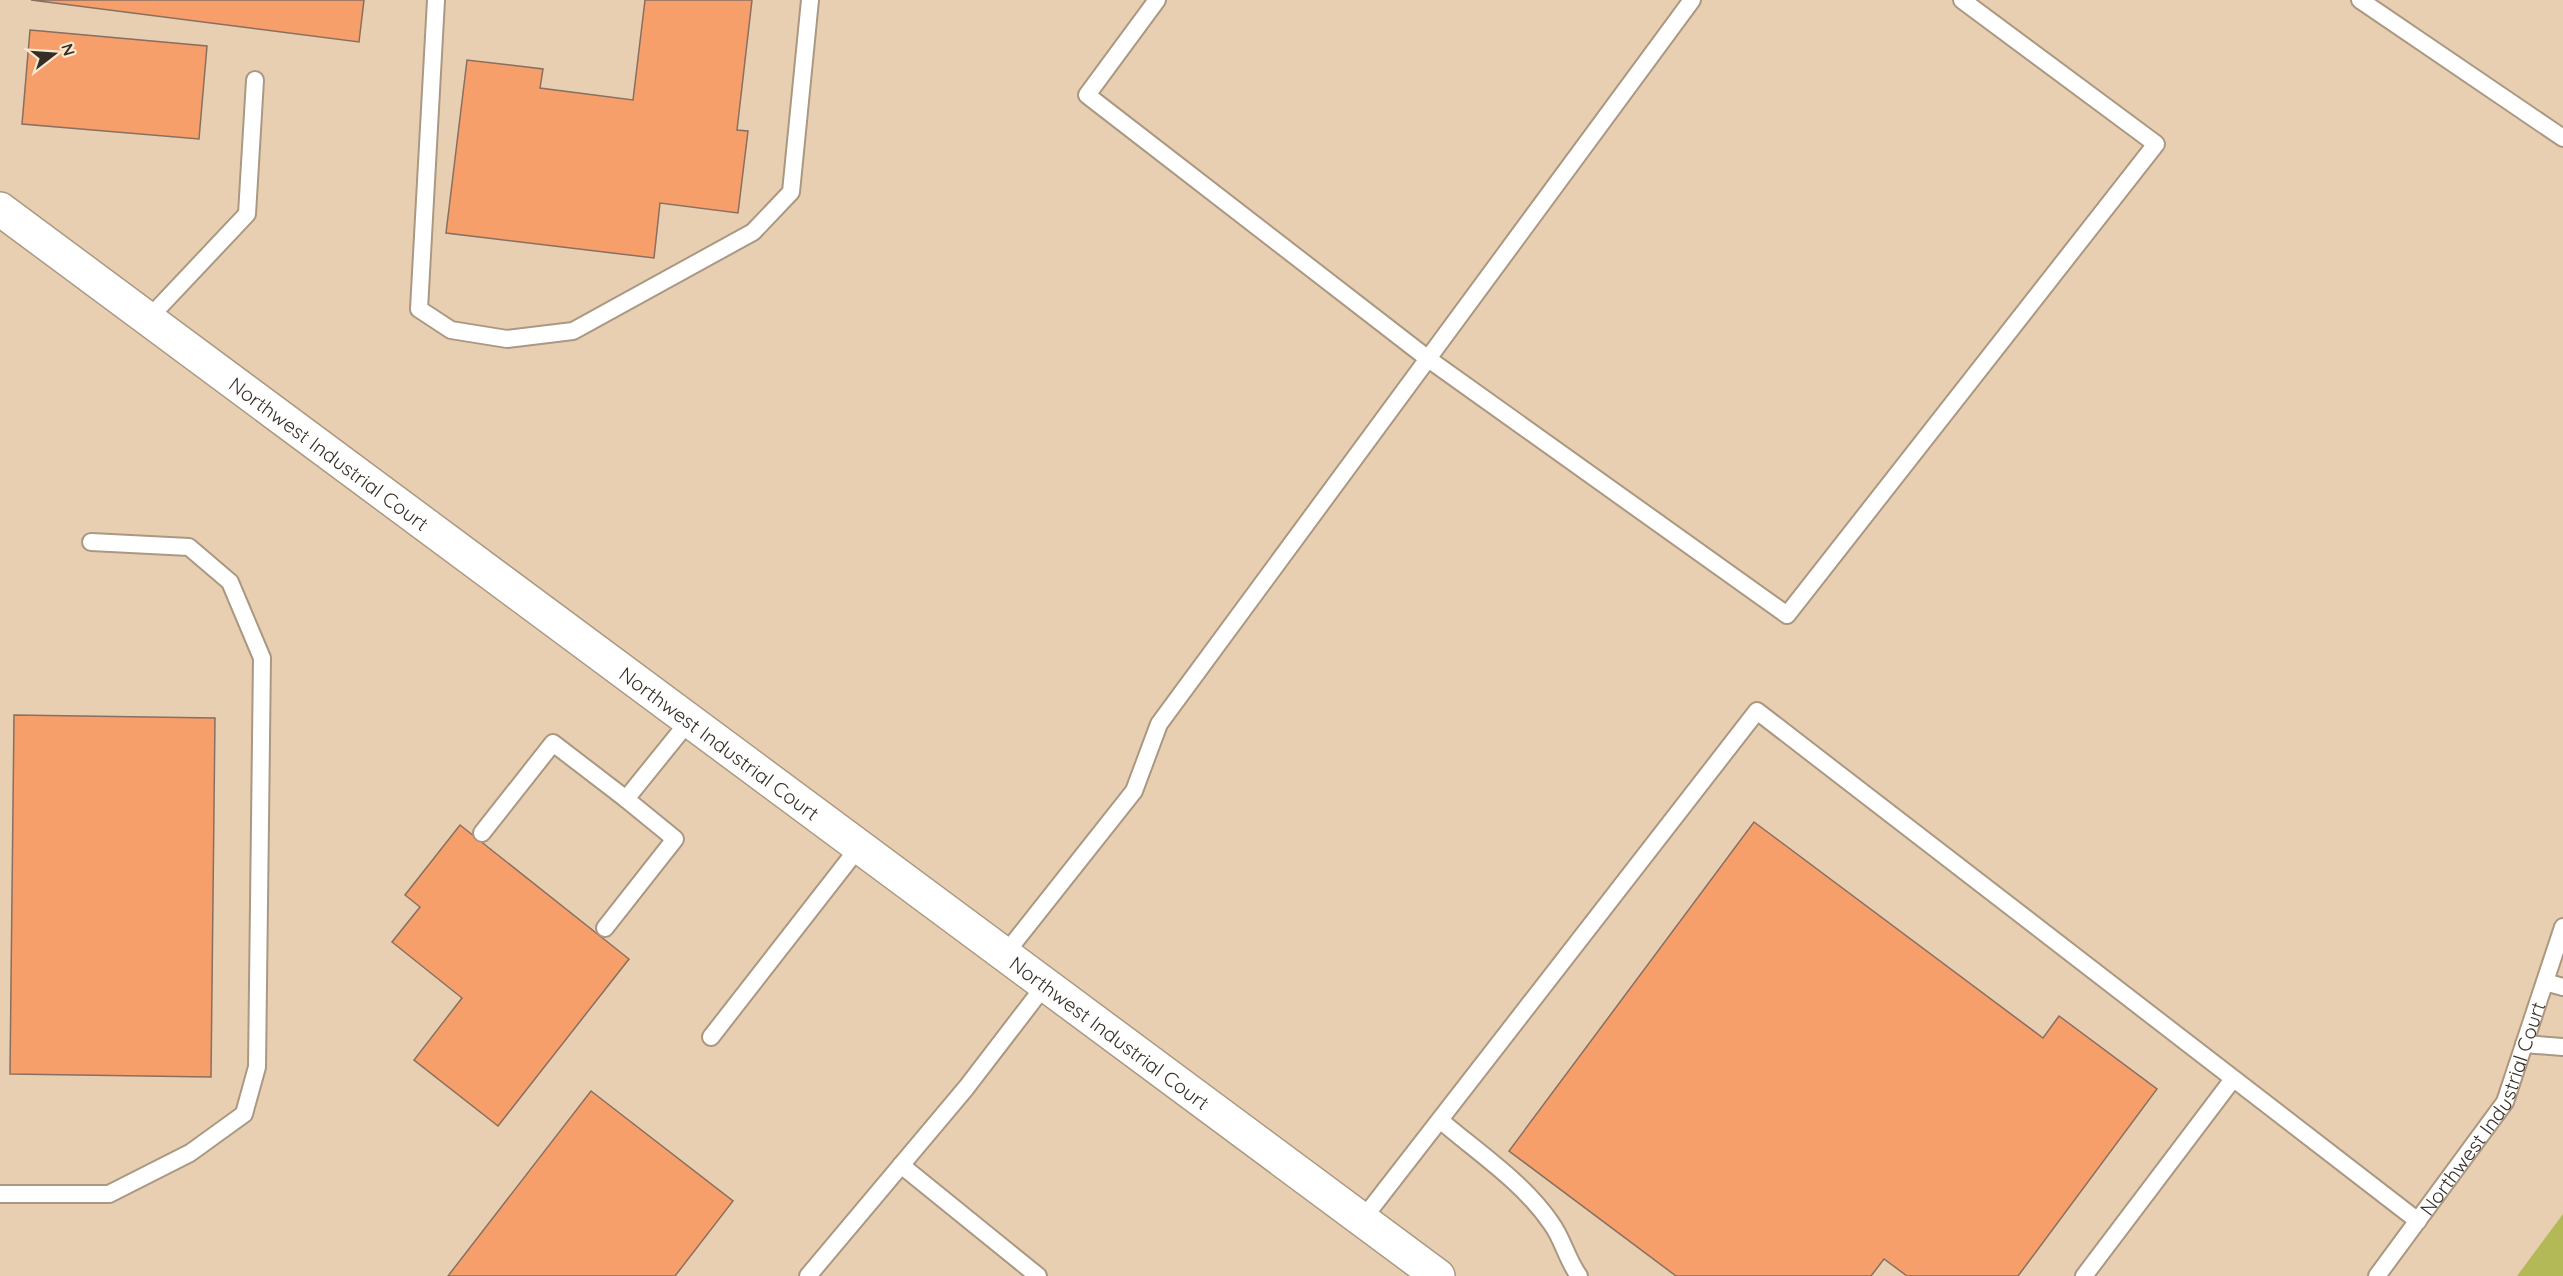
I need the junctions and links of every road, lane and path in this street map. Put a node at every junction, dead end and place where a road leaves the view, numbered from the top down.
1 (436, 0) edge
2 (810, 0) edge
3 (1156, 0) edge
4 (1692, 0) edge
5 (1962, 0) edge
6 (2360, 0) edge
7 (255, 80) dead end
8 (2563, 138) edge
9 (0, 209) edge
10 (148, 319) junction
11 (1427, 358) junction
12 (91, 542) dead end
13 (689, 721) junction
14 (626, 799) junction
15 (482, 833) dead end
16 (859, 847) junction
17 (2563, 927) edge
18 (605, 928) dead end
19 (1005, 954) junction
20 (2545, 982) junction
21 (1045, 985) junction
22 (2563, 987) edge
23 (711, 1037) dead end
24 (2524, 1044) junction
25 (2563, 1047) edge
26 (2233, 1078) junction
27 (1440, 1120) junction
28 (901, 1165) junction
29 (0, 1194) edge
30 (1362, 1220) junction
31 (2418, 1221) junction
32 (808, 1276) edge
33 (1038, 1276) edge
34 (1438, 1276) edge
35 (1579, 1276) edge
36 (2084, 1276) edge
37 (2377, 1276) edge

1 - 2 lane
3 - 11 lane
4 - 11 lane
5 - 11 lane
6 - 8 lane
7 - 10 lane
9 - 10 street, Northwest Industrial Court
10 - 13 street, Northwest Industrial Court
11 - 19 lane
12 - 29 lane
13 - 14 lane
13 - 16 street, Northwest Industrial Court
14 - 15 lane
14 - 18 lane
16 - 19 street, Northwest Industrial Court
16 - 23 lane
17 - 20 lane, Northwest Industrial Court
19 - 21 street, Northwest Industrial Court
20 - 22 lane
20 - 24 lane, Northwest Industrial Court
21 - 28 lane
21 - 30 street, Northwest Industrial Court
24 - 25 lane
24 - 31 lane, Northwest Industrial Court
26 - 27 lane
26 - 31 lane
26 - 36 lane
27 - 30 lane
27 - 35 lane
28 - 32 lane
28 - 33 lane
30 - 34 street, Northwest Industrial Court
31 - 37 lane, Northwest Industrial Court

